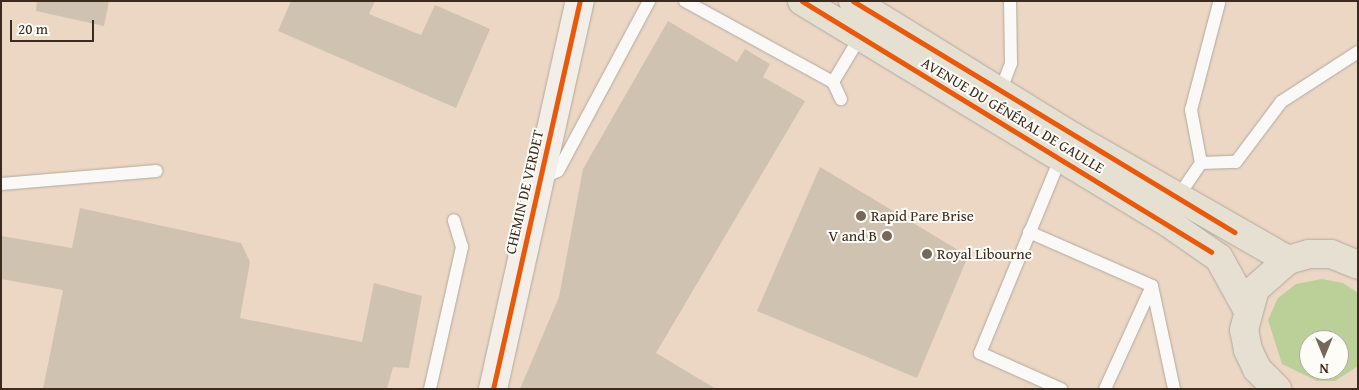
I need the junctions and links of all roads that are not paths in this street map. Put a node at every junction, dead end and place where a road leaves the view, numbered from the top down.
1 (580, 1) edge
2 (649, 1) edge
3 (684, 1) edge
4 (802, 1) edge
5 (853, 1) edge
6 (1010, 1) edge
7 (1219, 3) dead end
8 (860, 37) junction
9 (1358, 52) edge
10 (833, 82) junction
11 (1000, 92) junction
12 (841, 99) dead end
13 (1060, 159) junction
14 (1201, 163) junction
15 (156, 171) dead end
16 (541, 178) junction
17 (1, 184) edge
18 (1177, 198) junction
19 (454, 220) dead end
20 (1029, 232) junction
21 (1288, 260) junction
22 (1358, 265) edge
23 (1152, 286) junction
24 (1247, 309) junction
25 (1273, 388) edge
26 (430, 389) edge
27 (493, 389) edge
28 (1061, 389) edge
29 (1105, 389) edge
30 (1174, 389) edge

1 - 16 street, CHEMIN DE VERDET
2 - 16 lane
3 - 10 lane
4 - 8 main road, AVENUE DU GÉNÉRAL DE GAULLE
5 - 11 main road, AVENUE DU GÉNÉRAL DE GAULLE
6 - 11 lane
7 - 14 lane
8 - 10 lane
8 - 13 main road, AVENUE DU GÉNÉRAL DE GAULLE
9 - 14 lane
10 - 12 lane
11 - 18 main road, AVENUE DU GÉNÉRAL DE GAULLE
13 - 20 lane
13 - 24 main road, AVENUE DU GÉNÉRAL DE GAULLE
14 - 18 lane
15 - 17 lane
16 - 27 street, CHEMIN DE VERDET
18 - 21 main road, AVENUE DU GÉNÉRAL DE GAULLE
19 - 26 lane
20 - 23 lane
20 - 28 lane
21 - 22 main road
21 - 24 main road, AVENUE DU GÉNÉRAL DE GAULLE
23 - 29 lane
23 - 30 lane
24 - 25 main road, AVENUE DU GÉNÉRAL DE GAULLE

